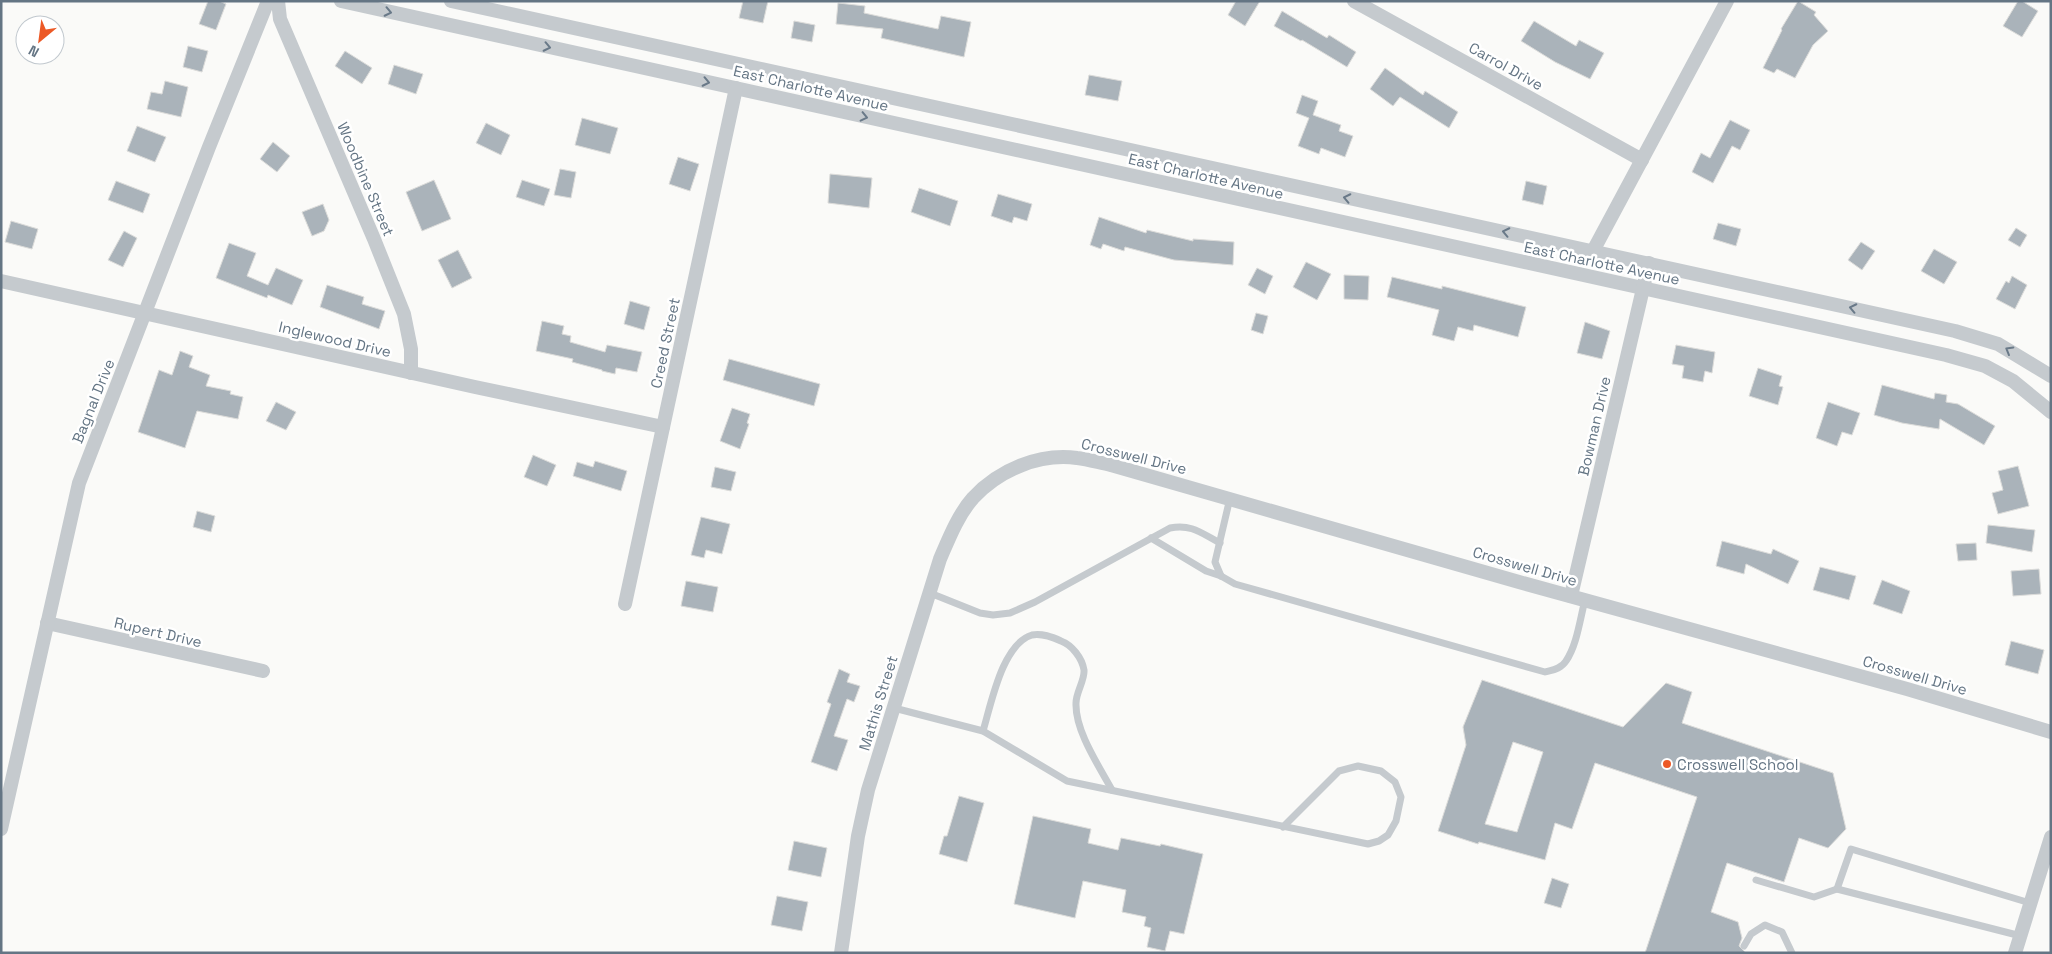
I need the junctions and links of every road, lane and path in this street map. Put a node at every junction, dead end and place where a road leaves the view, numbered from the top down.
1 (268, 1) edge
2 (278, 1) edge
3 (341, 1) edge
4 (451, 1) edge
5 (1354, 1) edge
6 (1727, 1) edge
7 (736, 88) junction
8 (1642, 160) junction
9 (1593, 251) junction
10 (1649, 263) junction
11 (1, 281) edge
12 (1643, 289) junction
13 (145, 314) junction
14 (411, 373) junction
15 (2051, 376) edge
16 (2051, 412) edge
17 (663, 426) junction
18 (992, 482) joint
19 (1230, 498) junction
20 (1151, 538) junction
21 (1220, 543) junction
22 (1221, 576) junction
23 (930, 593) junction
24 (1571, 596) junction
25 (1586, 600) junction
26 (625, 604) dead end
27 (47, 623) junction
28 (263, 672) dead end
29 (894, 708) junction
30 (983, 731) junction
31 (2051, 732) edge
32 (1112, 790) junction
33 (1284, 827) junction
34 (1, 829) edge
35 (2051, 837) edge
36 (1756, 880) dead end
37 (1837, 889) junction
38 (2030, 903) junction
39 (2021, 936) junction
40 (1744, 946) dead end
41 (841, 953) edge
42 (1792, 953) edge
43 (2016, 953) edge

1 - 13 street, Bagnal Drive
2 - 14 street, Woodbine Street
3 -> 7 street, East Charlotte Avenue
9 -> 4 street, East Charlotte Avenue
5 - 8 street, Carrol Drive
6 - 8 street
7 -> 12 street, East Charlotte Avenue
7 - 17 street, Creed Street
8 - 9 street
9 - 10 street, East Charlotte Avenue
10 - 12 street, Bowman Drive
15 -> 10 street, East Charlotte Avenue
11 - 13 street, Inglewood Drive
12 - 16 street, East Charlotte Avenue
12 - 24 street, Bowman Drive
13 - 14 street, Inglewood Drive
13 - 27 street, Bagnal Drive
14 - 17 street, Inglewood Drive
17 - 26 street, Creed Street
18 - 19 street, Crosswell Drive
18 - 23 street, Mathis Street
19 - 21 lane
19 - 24 street, Crosswell Drive
20 - 21 lane
20 - 22 lane
20 - 23 lane
21 - 22 lane
22 - 25 lane
23 - 29 street, Mathis Street
24 - 25 street, Crosswell Drive
25 - 31 street, Crosswell Drive
27 - 28 street, Rupert Drive
27 - 34 street, Bagnal Drive
29 - 30 lane
29 - 41 street, Mathis Street
30 - 32 lane
30 - 32 lane
32 - 33 lane
33 - 33 lane
35 - 38 street
36 - 37 lane
37 - 38 lane
37 - 39 lane
38 - 39 street
39 - 43 street
40 - 42 lane

